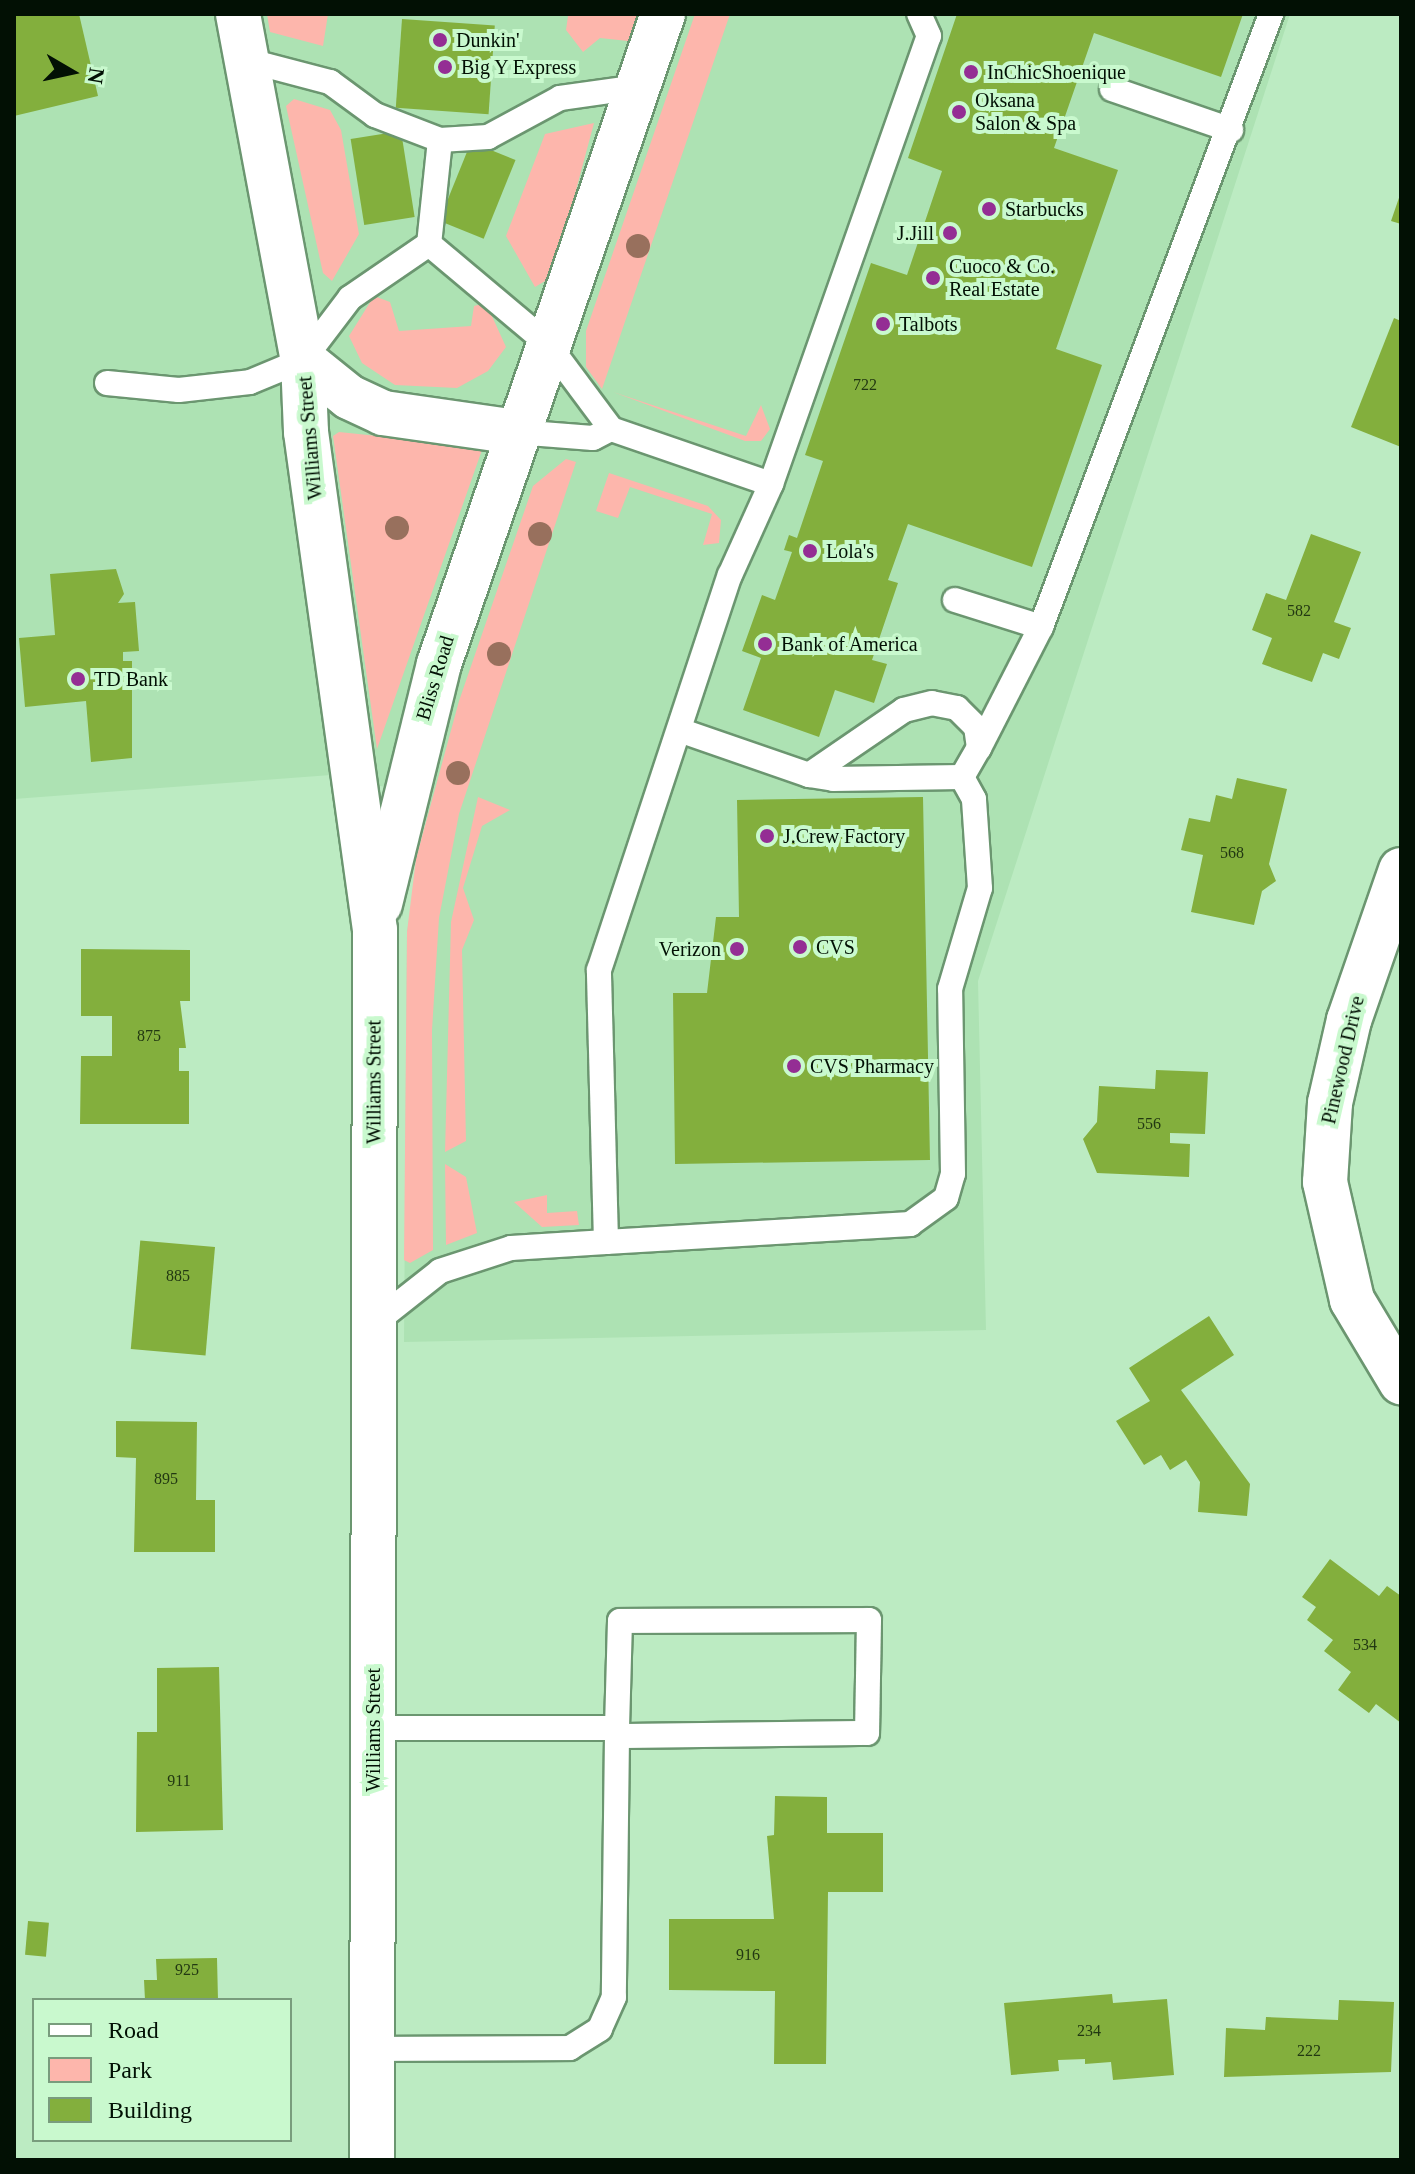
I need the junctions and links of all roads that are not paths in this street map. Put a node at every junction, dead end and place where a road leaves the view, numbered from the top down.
1 (238, 14) edge
2 (663, 14) edge
3 (919, 14) edge
4 (1271, 14) edge
5 (246, 60) junction
6 (637, 87) junction
7 (1112, 89) dead end
8 (1231, 130) junction
9 (440, 140) junction
10 (429, 244) junction
11 (547, 343) junction
12 (303, 360) junction
13 (107, 383) dead end
14 (611, 429) junction
15 (516, 432) junction
16 (771, 484) junction
17 (955, 600) dead end
18 (1041, 627) junction
19 (679, 730) junction
20 (979, 748) junction
21 (809, 775) junction
22 (962, 777) junction
23 (1401, 870) edge
24 (375, 930) junction
25 (606, 1242) junction
26 (373, 1324) junction
27 (1401, 1382) edge
28 (373, 1728) junction
29 (617, 1732) junction
30 (375, 2049) junction
31 (372, 2160) edge

1 - 5 main road, Williams Street
2 - 6 main road, Bliss Road
3 - 16 lane
4 - 8 lane
5 - 9 lane
5 - 12 main road, Williams Street
6 - 9 lane
6 - 11 main road, Bliss Road
7 - 8 lane
8 - 18 lane
9 - 10 lane
10 - 11 lane
10 - 12 lane
11 - 14 lane
11 - 15 main road, Bliss Road
12 - 13 lane
12 - 15 main road
12 - 24 main road, Williams Street
14 - 15 lane
14 - 16 lane
15 - 24 main road, Bliss Road
16 - 19 lane
17 - 18 lane
18 - 20 lane
19 - 21 lane
19 - 25 lane
20 - 21 lane
20 - 22 lane
21 - 22 lane
22 - 25 lane
23 - 27 main road, Pinewood Drive
24 - 26 main road, Williams Street
25 - 26 lane
26 - 28 main road, Williams Street
28 - 29 lane
28 - 30 main road, Williams Street
29 - 29 lane
29 - 30 lane
30 - 31 main road, Williams Street

